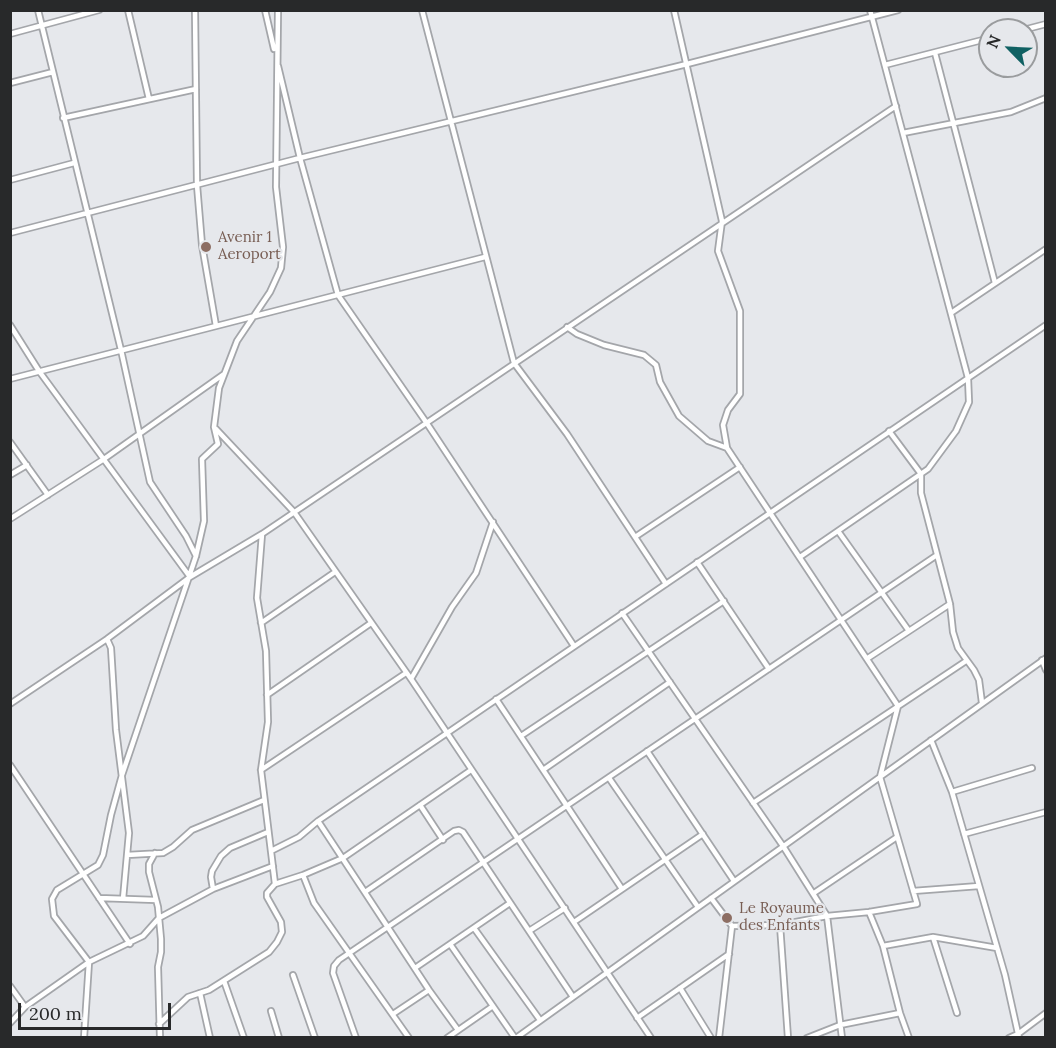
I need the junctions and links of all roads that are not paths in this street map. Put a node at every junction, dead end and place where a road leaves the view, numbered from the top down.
1 (38, 10) edge
2 (99, 10) edge
3 (128, 10) edge
4 (195, 10) edge
5 (265, 10) edge
6 (278, 10) edge
7 (422, 10) edge
8 (674, 10) edge
9 (870, 10) edge
10 (898, 10) edge
11 (872, 18) junction
12 (42, 26) junction
13 (10, 34) edge
14 (978, 41) edge
15 (935, 52) junction
16 (276, 57) junction
17 (687, 64) junction
18 (885, 65) junction
19 (53, 72) junction
20 (10, 83) edge
21 (196, 88) junction
22 (1046, 98) edge
23 (149, 99) junction
24 (896, 106) junction
25 (63, 118) junction
26 (451, 122) junction
27 (953, 123) junction
28 (903, 133) junction
29 (300, 158) junction
30 (74, 163) junction
31 (276, 164) junction
32 (10, 180) edge
33 (197, 185) junction
34 (87, 214) junction
35 (722, 221) junction
36 (10, 233) edge
37 (1046, 249) edge
38 (485, 257) junction
39 (995, 283) junction
40 (338, 295) junction
41 (951, 313) junction
42 (256, 315) junction
43 (10, 325) edge
44 (1046, 325) edge
45 (216, 326) junction
46 (567, 327) junction
47 (121, 350) junction
48 (514, 363) junction
49 (39, 371) junction
50 (225, 373) junction
51 (968, 378) junction
52 (10, 379) edge
53 (426, 422) junction
54 (214, 427) junction
55 (889, 431) junction
56 (138, 434) junction
57 (10, 442) edge
58 (727, 448) junction
59 (104, 459) junction
60 (27, 465) junction
61 (740, 467) junction
62 (921, 474) junction
63 (10, 475) edge
64 (48, 495) junction
65 (294, 512) junction
66 (770, 512) junction
67 (11, 516) edge
68 (493, 522) junction
69 (838, 531) junction
70 (262, 534) junction
71 (635, 537) junction
72 (937, 555) junction
73 (196, 556) junction
74 (800, 557) junction
75 (697, 562) junction
76 (335, 572) junction
77 (190, 577) junction
78 (666, 584) junction
79 (882, 592) junction
80 (724, 601) junction
81 (950, 604) junction
82 (622, 613) junction
83 (842, 619) junction
84 (261, 623) junction
85 (371, 623) junction
86 (909, 631) junction
87 (107, 639) junction
88 (574, 646) junction
89 (648, 651) junction
90 (868, 658) junction
91 (1044, 659) edge
92 (966, 661) junction
93 (769, 669) junction
94 (1046, 670) edge
95 (406, 673) junction
96 (411, 679) junction
97 (670, 682) junction
98 (267, 695) junction
99 (496, 699) junction
100 (982, 703) junction
101 (10, 704) edge
102 (898, 706) junction
103 (694, 718) junction
104 (447, 733) junction
105 (521, 736) junction
106 (931, 740) junction
107 (647, 751) junction
108 (10, 765) edge
109 (1032, 768) dead end
110 (261, 770) junction
111 (471, 770) junction
112 (543, 770) junction
113 (122, 775) junction
114 (880, 777) junction
115 (609, 778) junction
116 (952, 792) junction
117 (264, 800) junction
118 (753, 803) junction
119 (420, 805) junction
120 (567, 806) junction
121 (1046, 812) edge
122 (318, 821) junction
123 (268, 832) junction
124 (703, 834) junction
125 (964, 834) junction
126 (897, 837) junction
127 (443, 840) junction
128 (518, 840) junction
129 (783, 846) junction
130 (271, 851) junction
131 (155, 853) junction
132 (127, 855) junction
133 (343, 858) junction
134 (664, 860) junction
135 (482, 862) junction
136 (273, 866) junction
137 (83, 873) junction
138 (303, 875) junction
139 (734, 881) junction
140 (275, 884) junction
141 (979, 886) junction
142 (213, 889) junction
143 (622, 889) junction
144 (914, 891) junction
145 (365, 892) junction
146 (814, 893) junction
147 (99, 897) junction
148 (123, 898) junction
149 (711, 898) junction
150 (156, 900) junction
151 (510, 903) junction
152 (698, 907) junction
153 (565, 908) junction
154 (869, 912) junction
155 (827, 916) junction
156 (159, 918) junction
157 (574, 922) junction
158 (780, 925) junction
159 (388, 926) junction
160 (732, 926) junction
161 (474, 928) junction
162 (528, 931) junction
163 (933, 937) junction
164 (130, 944) junction
165 (450, 944) junction
166 (883, 946) junction
167 (997, 948) junction
168 (351, 952) junction
169 (729, 954) junction
170 (89, 962) junction
171 (415, 968) junction
172 (607, 972) junction
173 (293, 975) dead end
174 (224, 981) junction
175 (10, 986) edge
176 (680, 988) junction
177 (429, 990) junction
178 (200, 993) junction
179 (573, 997) junction
180 (493, 1006) junction
181 (25, 1007) junction
182 (271, 1011) dead end
183 (900, 1013) junction
184 (957, 1013) dead end
185 (1046, 1013) edge
186 (393, 1014) junction
187 (638, 1018) junction
188 (540, 1020) junction
189 (10, 1023) edge
190 (159, 1024) junction
191 (840, 1024) junction
192 (458, 1030) junction
193 (1019, 1036) edge
194 (84, 1038) edge
195 (160, 1038) edge
196 (210, 1038) edge
197 (244, 1038) edge
198 (279, 1038) edge
199 (315, 1038) edge
200 (356, 1038) edge
201 (409, 1038) edge
202 (447, 1038) edge
203 (516, 1038) edge
204 (651, 1038) edge
205 (711, 1038) edge
206 (719, 1038) edge
207 (788, 1038) edge
208 (807, 1038) edge
209 (842, 1038) edge
210 (909, 1038) edge
211 (1009, 1038) edge

1 - 12 street
2 - 12 street
3 - 23 street
4 - 21 street
5 - 16 street
6 - 16 street
7 - 26 street
8 - 17 street
9 - 11 street
10 - 11 street
11 - 17 street
11 - 18 street
12 - 13 street
12 - 19 street
14 - 15 street
15 - 18 street
15 - 27 street
16 - 29 street
16 - 31 street
17 - 26 street
17 - 35 street
18 - 24 street
19 - 20 street
19 - 25 street
21 - 23 street
21 - 33 street
22 - 27 street
23 - 25 street
24 - 28 street
24 - 35 street
25 - 30 street
26 - 29 street
26 - 38 street
27 - 28 street
27 - 39 street
28 - 41 street
29 - 31 street
29 - 40 street
30 - 32 street
30 - 34 street
31 - 33 street
31 - 42 street
33 - 34 street
33 - 45 street
34 - 36 street
34 - 47 street
35 - 46 street
35 - 58 street
37 - 39 street
38 - 40 street
38 - 48 street
39 - 41 street
40 - 42 street
40 - 53 street
41 - 51 street
42 - 45 street
42 - 50 street
43 - 49 street
44 - 51 street
45 - 47 street
46 - 48 street
46 - 58 street
47 - 49 street
47 - 56 street
48 - 53 street
48 - 71 street
49 - 52 street
49 - 59 street
50 - 54 street
50 - 56 street
51 - 55 street
51 - 62 street
53 - 65 street
53 - 68 street
54 - 65 street
54 - 73 street
55 - 62 street
55 - 66 street
56 - 59 street
56 - 73 street
57 - 60 street
58 - 61 street
59 - 64 street
59 - 77 street
60 - 63 street
60 - 64 street
61 - 66 street
61 - 71 street
62 - 69 street
62 - 72 street
64 - 67 street
65 - 70 street
65 - 76 street
66 - 74 street
66 - 75 street
68 - 88 street
68 - 96 street
69 - 74 street
69 - 79 street
70 - 77 street
70 - 84 street
71 - 78 street
72 - 79 street
72 - 81 street
73 - 77 street
74 - 83 street
75 - 78 street
75 - 80 street
76 - 84 street
76 - 85 street
77 - 87 street
77 - 113 street
78 - 82 street
79 - 83 street
79 - 86 street
80 - 89 street
80 - 93 street
81 - 86 street
81 - 92 street
82 - 88 street
82 - 89 street
83 - 90 street
83 - 93 street
84 - 98 street
85 - 95 street
85 - 98 street
86 - 90 street
87 - 101 street
87 - 113 street
88 - 99 street
89 - 97 street
89 - 105 street
90 - 102 street
91 - 94 street
91 - 100 street
92 - 100 street
92 - 102 street
93 - 103 street
95 - 96 street
95 - 110 street
96 - 104 street
97 - 103 street
97 - 112 street
98 - 110 street
99 - 104 street
99 - 105 street
100 - 106 street
102 - 114 street
102 - 118 street
103 - 107 street
103 - 118 street
104 - 111 street
104 - 122 street
105 - 112 street
106 - 114 street
106 - 116 street
107 - 115 street
107 - 124 street
108 - 137 street
109 - 116 street
110 - 117 street
111 - 119 street
111 - 128 street
112 - 120 street
113 - 132 street
113 - 137 street
114 - 126 street
114 - 129 street
115 - 120 street
115 - 134 street
116 - 125 street
117 - 123 street
117 - 131 street
118 - 129 street
119 - 127 street
119 - 133 street
120 - 128 street
120 - 143 street
121 - 125 street
122 - 130 street
122 - 133 street
123 - 130 street
123 - 142 street
124 - 134 street
124 - 139 street
125 - 141 street
126 - 144 street
126 - 146 street
127 - 135 street
127 - 145 street
128 - 135 street
128 - 153 street
129 - 139 street
129 - 146 street
130 - 136 street
131 - 132 street
131 - 150 street
132 - 148 street
133 - 138 street
133 - 145 street
134 - 143 street
134 - 152 street
135 - 151 street
135 - 159 street
136 - 140 street
136 - 142 street
137 - 147 street
137 - 170 street
138 - 140 street
138 - 168 street
139 - 149 street
140 - 174 street
141 - 144 street
141 - 167 street
142 - 156 street
143 - 157 street
144 - 154 street
145 - 159 street
146 - 155 street
147 - 148 street
147 - 164 street
148 - 150 street
149 - 152 street
149 - 160 street
150 - 156 street
151 - 161 street
151 - 162 street
152 - 172 street
153 - 157 street
153 - 162 street
154 - 155 street
154 - 166 street
155 - 158 street
155 - 191 street
156 - 164 street
156 - 190 street
157 - 172 street
158 - 160 street
158 - 207 street
159 - 168 street
159 - 171 street
160 - 169 street
161 - 165 street
161 - 188 street
162 - 179 street
163 - 166 street
163 - 167 street
163 - 184 street
164 - 170 street
165 - 171 street
165 - 180 street
166 - 183 street
167 - 193 street
168 - 186 street
168 - 200 street
169 - 176 street
169 - 206 street
170 - 181 street
170 - 194 street
171 - 177 street
172 - 179 street
172 - 187 street
173 - 199 street
174 - 178 street
174 - 197 street
175 - 181 street
176 - 187 street
176 - 205 street
177 - 186 street
177 - 192 street
178 - 190 street
178 - 196 street
179 - 188 street
180 - 192 street
180 - 203 street
181 - 189 street
182 - 198 street
183 - 191 street
183 - 210 street
185 - 193 street
186 - 201 street
187 - 204 street
188 - 203 street
190 - 195 street
191 - 208 street
191 - 209 street
192 - 202 street
193 - 211 street

